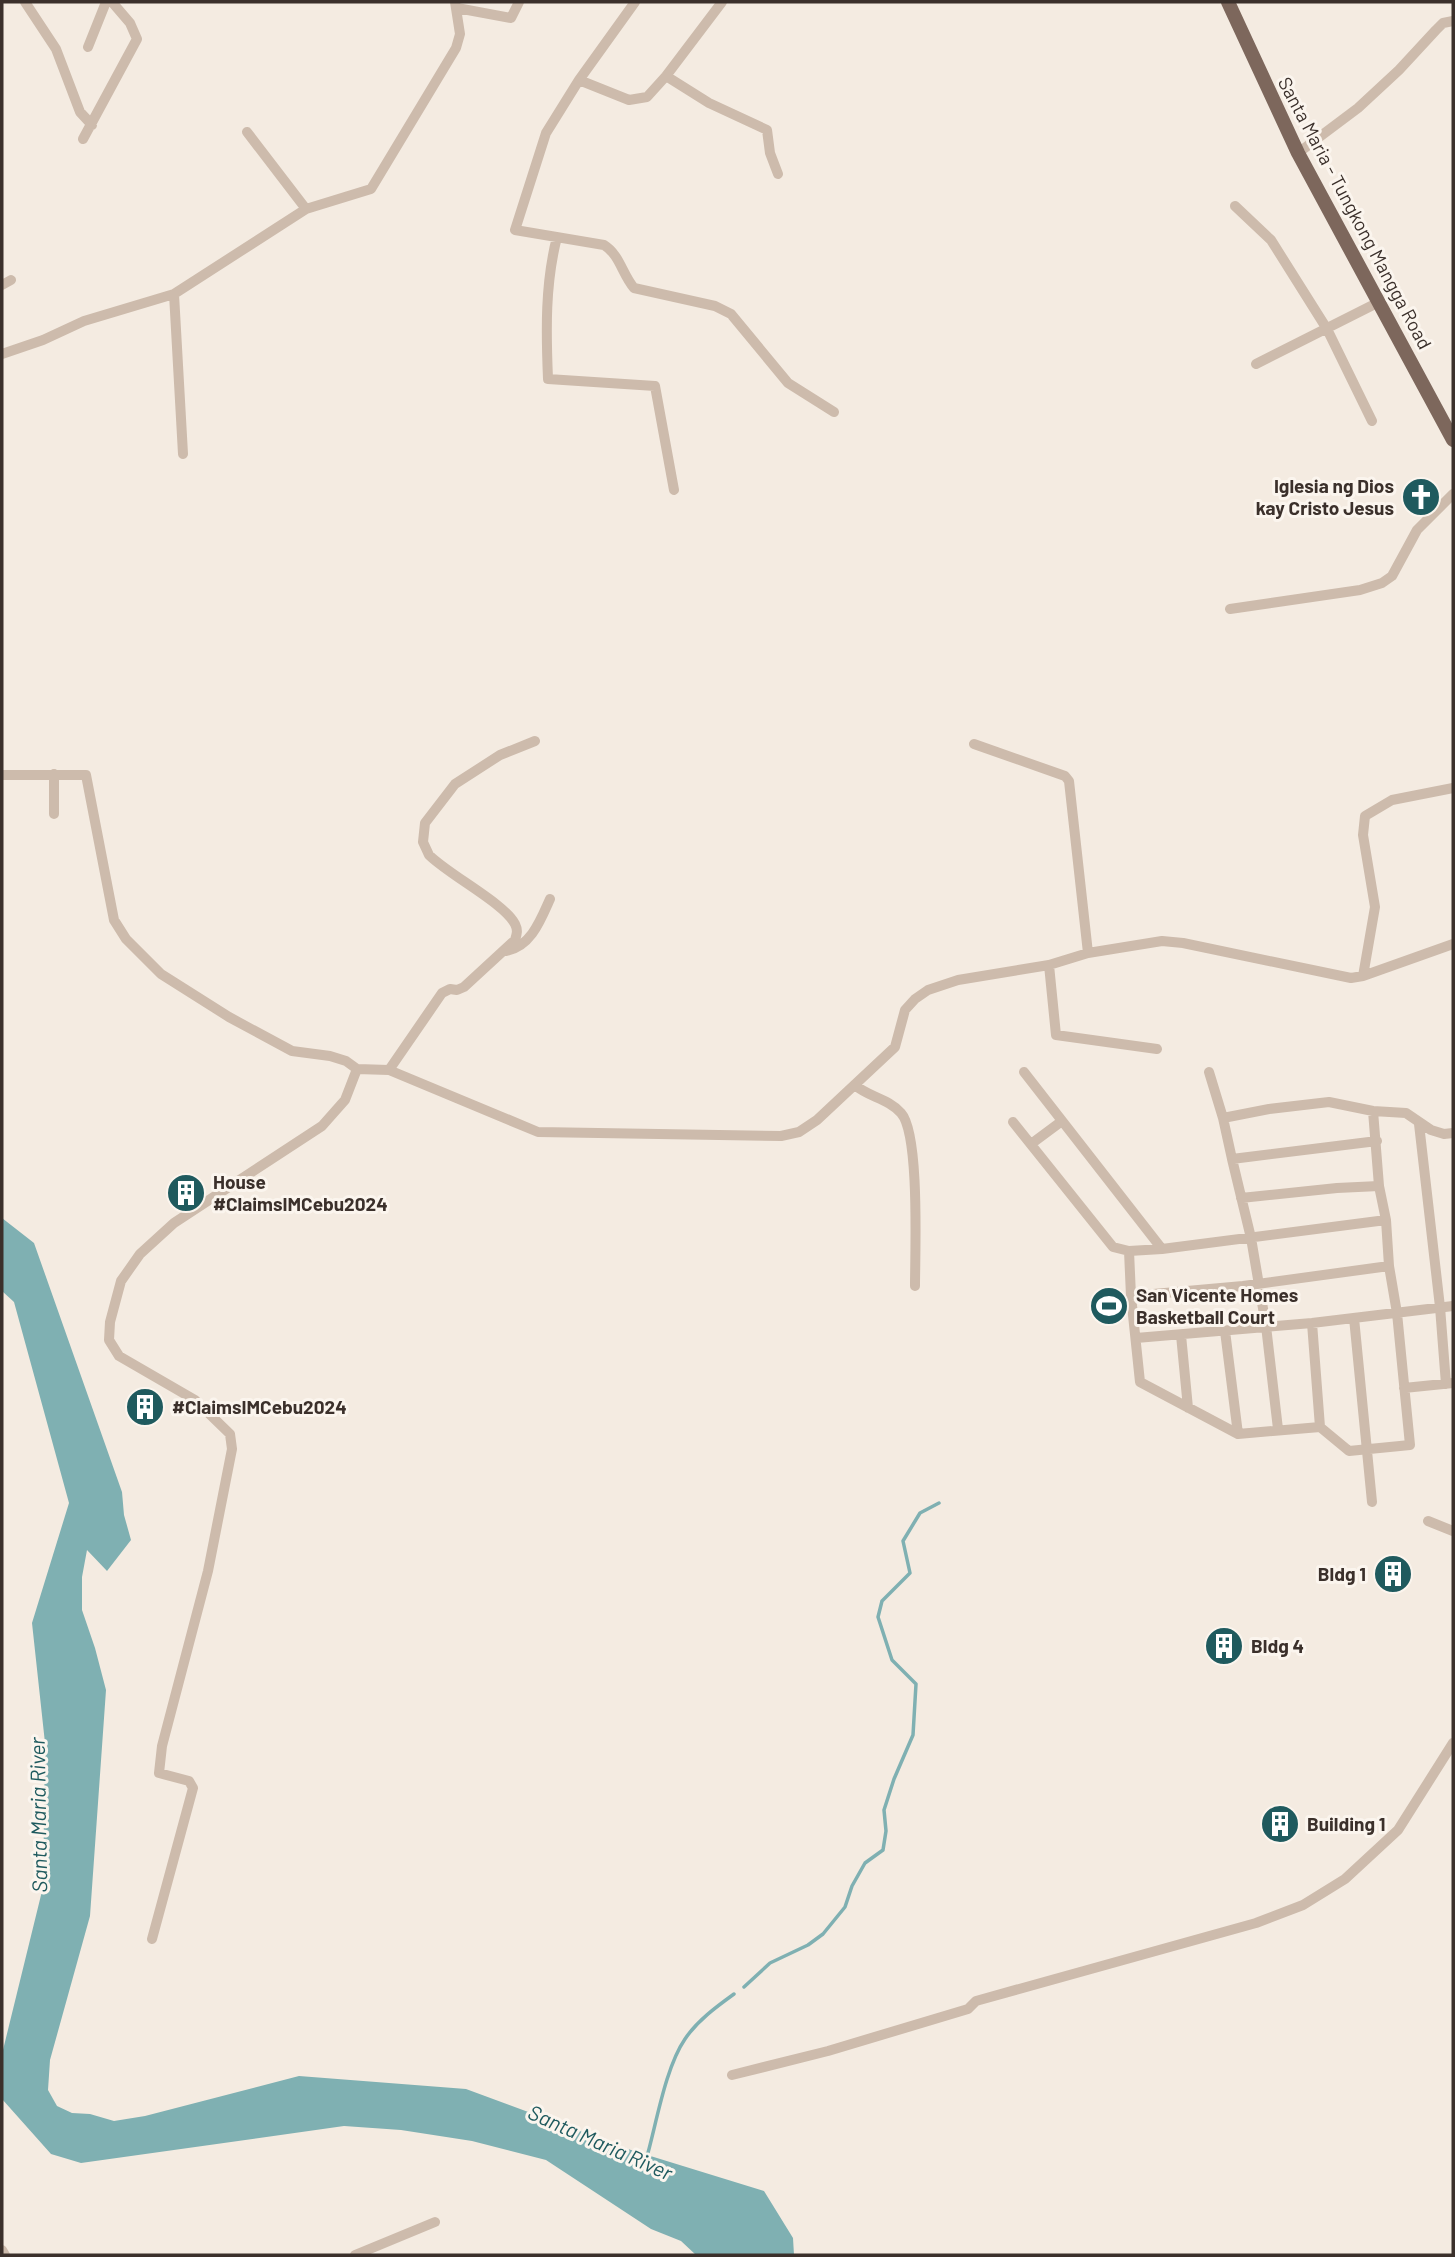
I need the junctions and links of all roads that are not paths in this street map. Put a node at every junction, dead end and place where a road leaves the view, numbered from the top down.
1 (25, 2) edge
2 (106, 2) edge
3 (113, 2) edge
4 (519, 2) edge
5 (635, 2) edge
6 (722, 2) edge
7 (1228, 2) edge
8 (456, 5) edge
9 (1453, 21) edge
10 (88, 47) dead end
11 (666, 76) junction
12 (579, 80) junction
13 (92, 125) junction
14 (247, 132) dead end
15 (83, 139) dead end
16 (1298, 153) junction
17 (778, 174) dead end
18 (1235, 205) dead end
19 (306, 209) junction
20 (557, 237) junction
21 (174, 294) junction
22 (1379, 302) junction
23 (1327, 329) junction
24 (2, 354) edge
25 (1256, 365) dead end
26 (834, 412) dead end
27 (1372, 421) dead end
28 (1453, 440) edge
29 (183, 454) dead end
30 (674, 490) dead end
31 (1453, 494) edge
32 (1230, 609) dead end
33 (535, 741) dead end
34 (974, 744) dead end
35 (54, 774) junction
36 (2, 775) edge
37 (1453, 789) edge
38 (54, 814) dead end
39 (550, 899) dead end
40 (1453, 944) edge
41 (503, 951) junction
42 (1088, 953) junction
43 (1049, 965) junction
44 (1363, 976) junction
45 (1157, 1049) dead end
46 (358, 1069) junction
47 (389, 1070) junction
48 (1024, 1072) dead end
49 (1209, 1072) dead end
50 (855, 1085) junction
51 (1373, 1111) junction
52 (1223, 1118) junction
53 (1062, 1121) junction
54 (1013, 1122) dead end
55 (1419, 1124) junction
56 (1453, 1133) edge
57 (1377, 1141) junction
58 (1031, 1144) junction
59 (1232, 1159) junction
60 (1379, 1186) junction
61 (1241, 1198) junction
62 (1386, 1220) junction
63 (1251, 1238) junction
64 (1162, 1249) junction
65 (1129, 1251) junction
66 (1389, 1266) junction
67 (1258, 1282) junction
68 (915, 1286) dead end
69 (1130, 1296) junction
70 (1453, 1306) edge
71 (1440, 1307) junction
72 (1397, 1313) junction
73 (1354, 1318) junction
74 (1312, 1323) junction
75 (1266, 1326) junction
76 (1225, 1331) junction
77 (1181, 1335) junction
78 (1136, 1338) junction
79 (1449, 1384) edge
80 (1404, 1388) junction
81 (1188, 1408) junction
82 (1320, 1427) junction
83 (1278, 1429) junction
84 (1238, 1434) junction
85 (1366, 1449) junction
86 (1372, 1502) dead end
87 (1428, 1521) dead end
88 (1453, 1531) edge
89 (1453, 1743) edge
90 (152, 1939) dead end
91 (732, 2075) dead end
92 (435, 2221) dead end
93 (2, 2250) edge
94 (5, 2255) edge
95 (355, 2255) edge

1 - 13 street
2 - 10 street
3 - 13 street
4 - 8 street
5 - 12 street
6 - 11 street
7 - 16 main road, Santa Maria - Tungkong Mangga Road
8 - 19 street
9 - 16 street
11 - 12 street
11 - 17 street
12 - 20 street
13 - 15 street
14 - 19 street
16 - 22 main road, Santa Maria - Tungkong Mangga Road
18 - 23 street
19 - 21 street
20 - 26 street
20 - 30 street
21 - 24 street
21 - 29 street
22 - 23 street
22 - 28 main road, Santa Maria - Tungkong Mangga Road
23 - 25 street
23 - 27 street
31 - 32 street
33 - 41 street
34 - 42 street
35 - 36 street
35 - 38 street
35 - 46 street
37 - 44 street
39 - 41 street
40 - 44 street
41 - 47 street
42 - 43 street
42 - 44 street
43 - 45 street
43 - 50 street
46 - 47 street
46 - 90 street
47 - 50 street
48 - 53 street
49 - 52 street
50 - 68 street
51 - 52 street
51 - 55 street
51 - 57 street
52 - 59 street
53 - 58 street
53 - 64 street
54 - 58 street
55 - 56 street
55 - 71 street
57 - 59 street
57 - 60 street
58 - 65 street
59 - 61 street
60 - 61 street
60 - 62 street
61 - 63 street
62 - 63 street
62 - 66 street
63 - 64 street
63 - 67 street
64 - 65 street
65 - 69 street
66 - 67 street
66 - 72 street
67 - 69 street
67 - 75 street
69 - 78 street
70 - 71 street
71 - 72 street
71 - 79 street
72 - 73 street
72 - 80 street
73 - 74 street
73 - 85 street
74 - 75 street
74 - 82 street
75 - 76 street
75 - 83 street
76 - 77 street
76 - 84 street
77 - 78 street
77 - 81 street
78 - 81 street
79 - 80 street
80 - 85 street
81 - 84 street
82 - 83 street
82 - 85 street
83 - 84 street
85 - 86 street
87 - 88 street
89 - 91 street
92 - 95 street
93 - 94 street

